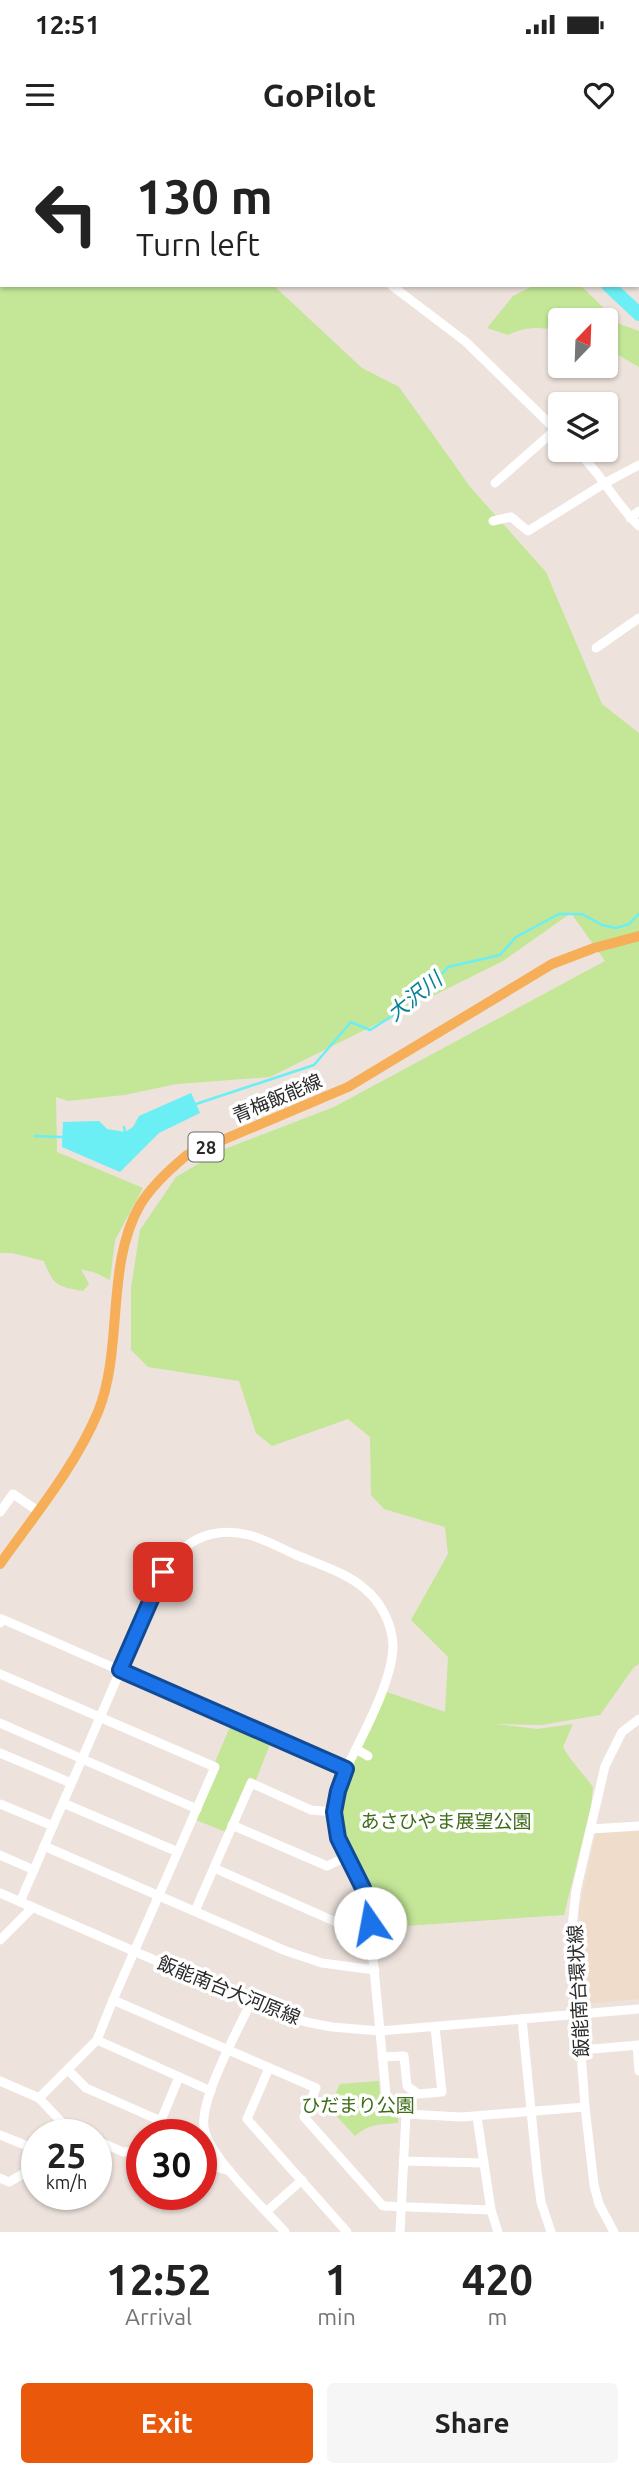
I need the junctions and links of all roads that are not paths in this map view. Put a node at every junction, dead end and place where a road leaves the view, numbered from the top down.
1 (394, 287) edge
2 (548, 422) edge
3 (548, 440) edge
4 (589, 462) edge
5 (639, 465) edge
6 (495, 483) dead end
7 (605, 483) junction
8 (639, 511) edge
9 (630, 518) junction
10 (493, 521) dead end
11 (639, 526) edge
12 (639, 618) edge
13 (596, 648) dead end
14 (639, 936) edge
15 (38, 1511) junction
16 (0, 1512) edge
17 (0, 1564) edge
18 (0, 1623) edge
19 (120, 1670) junction
20 (0, 1674) edge
21 (100, 1717) junction
22 (639, 1719) edge
23 (0, 1723) edge
24 (356, 1749) junction
25 (0, 1753) edge
26 (369, 1756) dead end
27 (82, 1759) junction
28 (346, 1769) junction
29 (71, 1783) junction
30 (63, 1803) junction
31 (0, 1804) edge
32 (197, 1809) junction
33 (334, 1812) junction
34 (232, 1825) junction
35 (53, 1826) junction
36 (639, 1826) edge
37 (591, 1829) junction
38 (44, 1846) junction
39 (178, 1852) junction
40 (0, 1855) edge
41 (346, 1857) junction
42 (214, 1868) junction
43 (34, 1870) junction
44 (0, 1893) edge
45 (158, 1896) junction
46 (20, 1902) junction
47 (33, 1907) junction
48 (195, 1912) junction
49 (369, 1916) junction
50 (0, 1940) edge
51 (134, 1951) junction
52 (375, 1970) junction
53 (113, 2000) junction
54 (251, 2002) junction
55 (639, 2009) edge
56 (579, 2014) junction
57 (522, 2019) junction
58 (435, 2026) junction
59 (380, 2031) junction
60 (97, 2040) junction
61 (638, 2045) edge
62 (229, 2050) junction
63 (581, 2050) junction
64 (382, 2057) junction
65 (269, 2068) junction
66 (68, 2070) junction
67 (639, 2071) edge
68 (179, 2077) junction
69 (0, 2081) edge
70 (211, 2091) junction
71 (39, 2098) junction
72 (585, 2107) junction
73 (531, 2112) junction
74 (406, 2114) junction
75 (477, 2117) junction
76 (59, 2119) edge
77 (156, 2119) edge
78 (162, 2119) edge
79 (0, 2135) edge
80 (21, 2144) edge
81 (403, 2161) junction
82 (484, 2163) junction
83 (217, 2167) edge
84 (231, 2171) junction
85 (21, 2175) edge
86 (0, 2178) edge
87 (302, 2180) junction
88 (401, 2207) junction
89 (491, 2210) junction
90 (267, 2211) junction
91 (285, 2232) edge
92 (346, 2232) edge
93 (400, 2232) edge
94 (498, 2232) edge
95 (551, 2232) edge
96 (614, 2232) edge

1 - 2 street
3 - 6 street
4 - 7 street
5 - 7 street
7 - 9 street
7 - 10 street
8 - 9 street
9 - 11 street
12 - 13 street
14 - 15 main road, 青梅飯能線 / 28
15 - 16 street
15 - 17 main road, 青梅飯能線 / 28
18 - 19 street
19 - 21 street
19 - 24 street
19 - 28 street
20 - 21 street
21 - 27 street
21 - 32 street
22 - 37 street, 飯能南台環状線
23 - 27 street
24 - 26 street
24 - 28 street
25 - 29 street
27 - 29 street
27 - 32 street
28 - 33 street
29 - 30 street
30 - 35 street
30 - 39 street
31 - 35 street
32 - 39 street
33 - 34 street
33 - 41 street
34 - 41 street
34 - 42 street
35 - 38 street
36 - 37 street
37 - 56 street, 飯能南台環状線
38 - 43 street
38 - 45 street
39 - 45 street
40 - 43 street
41 - 49 street
42 - 48 street
42 - 49 street
43 - 46 street
44 - 46 street, 飯能南台大河原線
45 - 48 street
45 - 51 street
46 - 47 street, 飯能南台大河原線
47 - 50 street
47 - 51 street, 飯能南台大河原線
48 - 52 street
49 - 52 street
51 - 53 street
51 - 54 street, 飯能南台大河原線
52 - 59 street
53 - 60 street
53 - 62 street
54 - 59 street, 飯能南台大河原線
54 - 62 street
55 - 56 street, 飯能南台大河原線
56 - 57 street, 飯能南台大河原線
56 - 63 street, 飯能南台環状線
57 - 58 street, 飯能南台大河原線
57 - 73 street
58 - 59 street, 飯能南台大河原線
58 - 64 street
59 - 64 street
60 - 66 street
60 - 68 street
61 - 63 street
61 - 67 street
62 - 65 street
62 - 70 street
63 - 72 street, 飯能南台環状線
64 - 74 street
65 - 87 street
65 - 88 street
66 - 71 street
66 - 77 street
68 - 70 street
68 - 78 street
69 - 71 street
70 - 84 street
71 - 76 street
72 - 73 street
72 - 96 street, 飯能南台環状線
73 - 75 street
73 - 95 street
74 - 75 street
74 - 81 street
75 - 82 street
79 - 80 street
81 - 82 street
81 - 88 street
82 - 89 street
83 - 84 street
84 - 90 street
85 - 86 street
87 - 90 street
87 - 92 street
88 - 89 street
88 - 93 street
89 - 94 street
90 - 91 street

